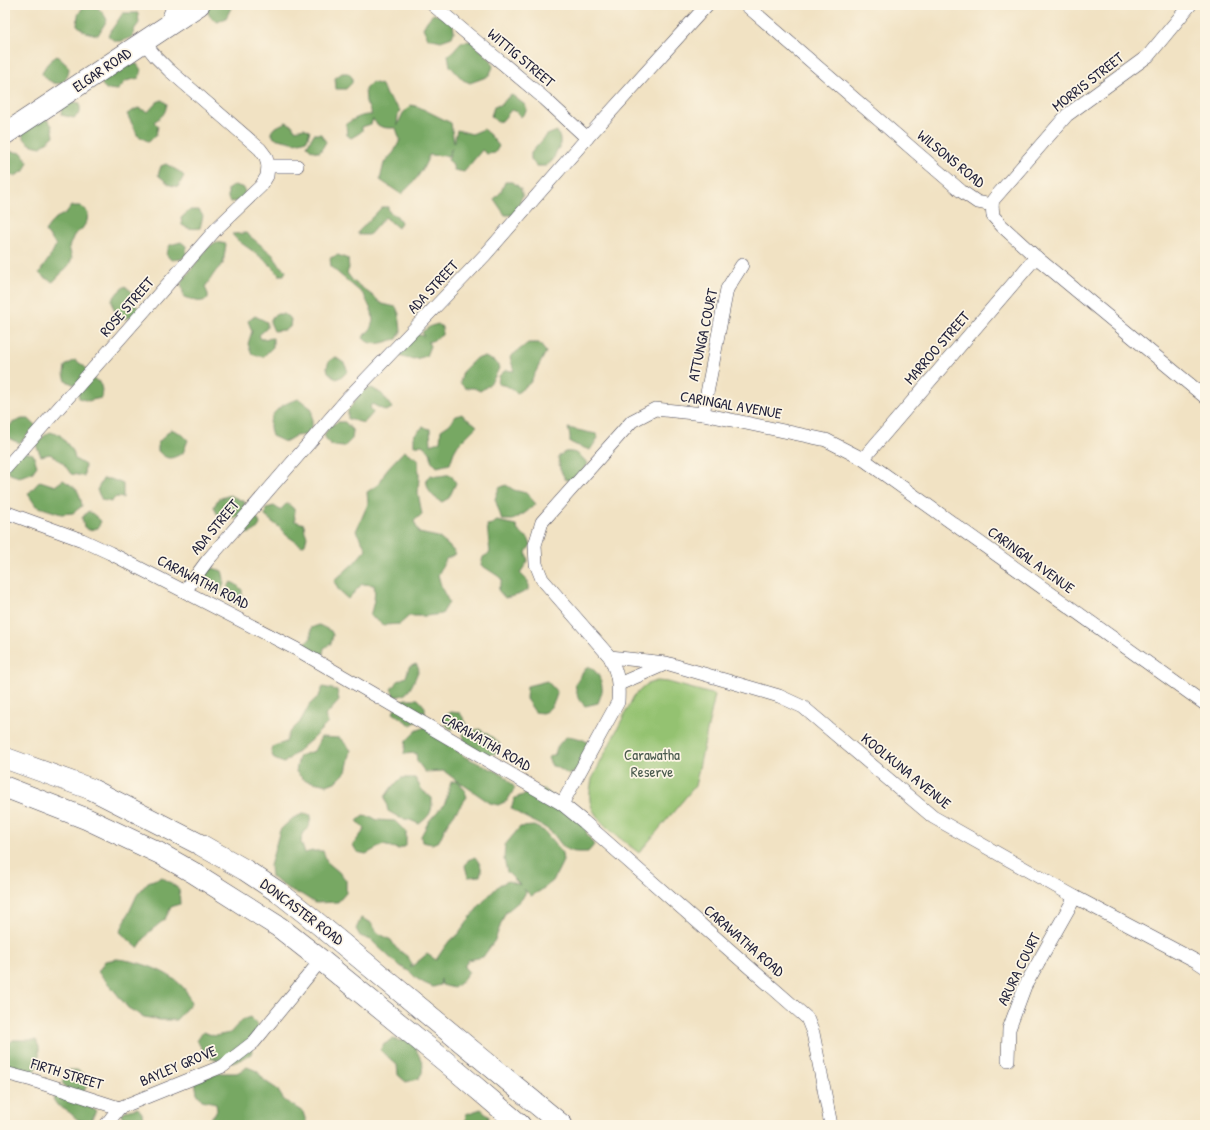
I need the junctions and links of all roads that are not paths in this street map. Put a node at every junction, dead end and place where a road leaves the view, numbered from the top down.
1 (174, 5) edge
2 (199, 5) edge
3 (433, 5) edge
4 (706, 5) edge
5 (1190, 5) edge
6 (749, 6) edge
7 (163, 29) junction
8 (144, 42) junction
9 (5, 134) edge
10 (587, 138) junction
11 (268, 166) junction
12 (297, 166) dead end
13 (992, 205) junction
14 (1036, 257) junction
15 (742, 265) dead end
16 (1205, 397) edge
17 (703, 414) junction
18 (863, 459) junction
19 (5, 469) edge
20 (5, 512) edge
21 (185, 591) junction
22 (610, 657) junction
23 (666, 663) junction
24 (619, 684) junction
25 (1205, 704) edge
26 (5, 758) edge
27 (5, 787) edge
28 (562, 804) junction
29 (1075, 897) junction
30 (321, 960) junction
31 (1205, 967) edge
32 (1008, 1060) dead end
33 (5, 1072) edge
34 (119, 1108) junction
35 (106, 1125) edge
36 (520, 1125) edge
37 (562, 1125) edge
38 (831, 1125) edge

1 - 7 street
2 - 7 main road, ELGAR ROAD
3 - 10 street, WITTIG STREET
4 - 10 street, ADA STREET
5 - 13 street, MORRIS STREET
6 - 13 street, WILSONS ROAD
7 - 8 main road, ELGAR ROAD
8 - 9 main road, ELGAR ROAD
8 - 11 street
10 - 21 street, ADA STREET
11 - 12 street
11 - 19 street, ROSE STREET
13 - 14 street, WILSONS ROAD
14 - 16 street, WILSONS ROAD
14 - 18 street, MARROO STREET
15 - 17 street, ATTUNGA COURT
17 - 18 street, CARINGAL AVENUE
17 - 22 street, CARINGAL AVENUE
18 - 25 street, CARINGAL AVENUE
20 - 21 street, CARAWATHA ROAD
21 - 28 street, CARAWATHA ROAD
22 - 23 street, KOOLKUNA AVENUE
22 - 24 street, CARINGAL AVENUE
23 - 24 street
23 - 29 street, KOOLKUNA AVENUE
24 - 28 street, CARINGAL AVENUE
26 - 37 main road, DONCASTER ROAD
27 - 30 main road, DONCASTER ROAD
28 - 38 street, CARAWATHA ROAD
29 - 31 street, KOOLKUNA AVENUE
29 - 32 street, ARURA COURT
30 - 34 street, BAYLEY GROVE
30 - 36 main road, DONCASTER ROAD
33 - 34 street, FIRTH STREET
34 - 35 street

